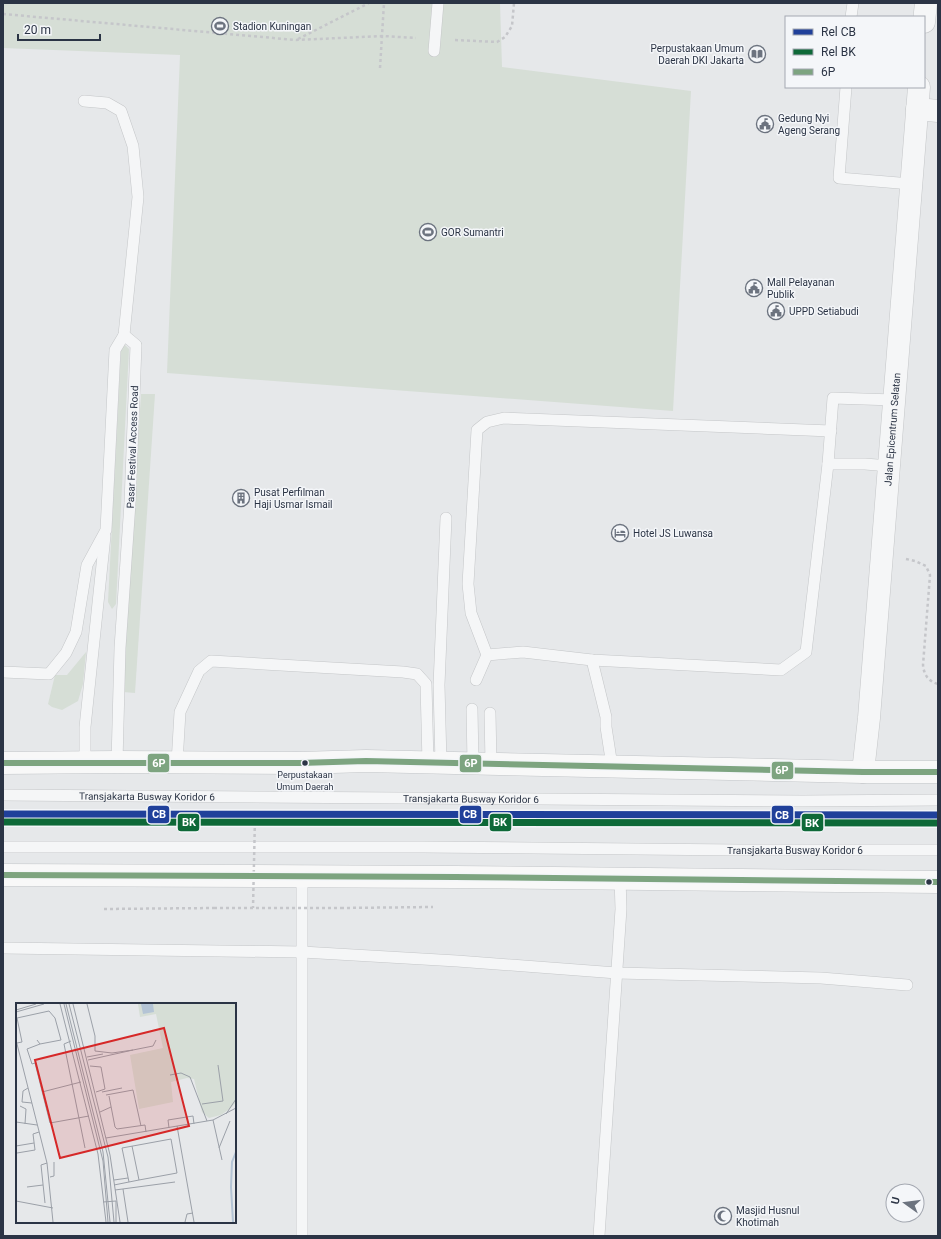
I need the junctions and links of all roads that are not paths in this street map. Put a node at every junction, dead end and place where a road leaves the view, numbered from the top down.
1 (438, 3) edge
2 (852, 3) edge
3 (926, 3) edge
4 (852, 16) edge
5 (925, 16) edge
6 (434, 51) dead end
7 (846, 88) edge
8 (919, 88) edge
9 (84, 101) dead end
10 (928, 110) edge
11 (911, 184) junction
12 (124, 335) junction
13 (894, 400) junction
14 (830, 431) junction
15 (828, 464) junction
16 (889, 466) junction
17 (446, 518) dead end
18 (106, 530) junction
19 (487, 655) junction
20 (592, 660) junction
21 (3, 672) edge
22 (476, 680) dead end
23 (472, 709) dead end
24 (490, 713) dead end
25 (85, 762) junction
26 (117, 762) junction
27 (3, 763) edge
28 (177, 763) junction
29 (434, 763) junction
30 (482, 763) junction
31 (612, 766) junction
32 (863, 772) junction
33 (938, 772) edge
34 (3, 795) edge
35 (938, 800) edge
36 (3, 848) edge
37 (938, 850) edge
38 (3, 875) edge
39 (302, 876) junction
40 (620, 878) junction
41 (938, 882) edge
42 (3, 948) edge
43 (302, 952) junction
44 (617, 973) junction
45 (907, 985) dead end
46 (302, 1236) edge
47 (599, 1236) edge

1 - 6 lane
2 - 4 lane
3 - 5 street
7 - 11 lane
8 - 10 street, Jalan Epicentrum Selatan
9 - 12 lane
10 - 11 street, Jalan Epicentrum Selatan
11 - 13 street, Jalan Epicentrum Selatan
12 - 18 lane
12 - 26 lane, Pasar Festival Access Road
13 - 14 lane
13 - 16 street, Jalan Epicentrum Selatan
14 - 15 lane
14 - 19 lane
15 - 16 lane
15 - 20 lane
16 - 32 street, Jalan Epicentrum Selatan
17 - 29 lane
18 - 21 lane
18 - 25 lane
19 - 20 lane
19 - 22 lane
20 - 31 lane
23 - 30 lane
24 - 30 lane
25 - 26 main road
25 - 27 main road
26 - 28 main road
28 - 29 main road
28 - 29 lane
29 - 30 main road
30 - 31 main road
31 - 32 main road
32 - 33 main road
34 - 35 lane, Transjakarta Busway Koridor 6
36 - 37 lane, Transjakarta Busway Koridor 6
38 - 39 main road
39 - 40 main road
39 - 43 lane
40 - 41 main road
40 - 44 lane
42 - 43 lane
43 - 44 lane
43 - 46 lane
44 - 45 lane
44 - 47 lane

